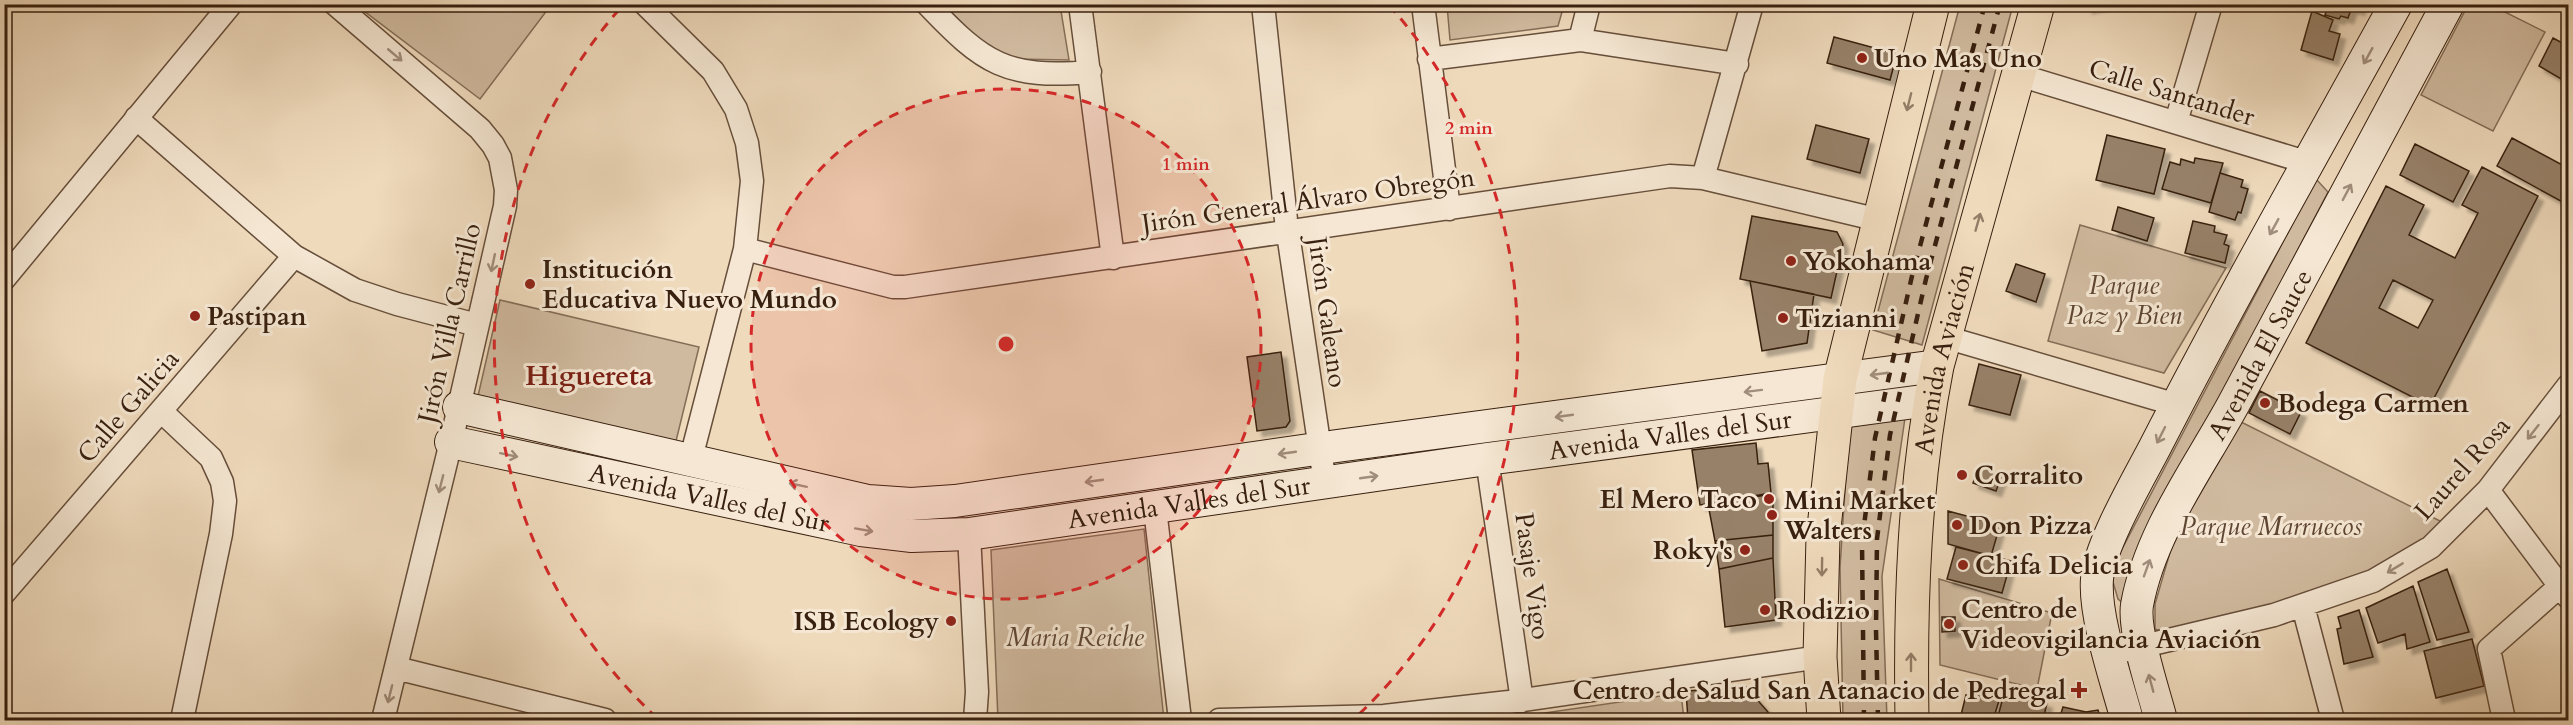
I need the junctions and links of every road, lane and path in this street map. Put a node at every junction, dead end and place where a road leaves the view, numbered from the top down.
1 (231, 4) edge
2 (335, 4) edge
3 (645, 4) edge
4 (927, 4) edge
5 (1080, 4) edge
6 (1263, 4) edge
7 (1423, 4) edge
8 (1589, 4) edge
9 (1752, 4) edge
10 (1934, 4) edge
11 (2038, 4) edge
12 (2211, 4) edge
13 (2396, 4) edge
14 (2448, 4) edge
15 (1580, 40) junction
16 (1429, 58) junction
17 (1737, 64) junction
18 (1090, 72) junction
19 (2019, 75) junction
20 (136, 118) junction
21 (2176, 123) junction
22 (2309, 163) junction
23 (1703, 178) junction
24 (1449, 208) junction
25 (1879, 220) junction
26 (1289, 232) junction
27 (745, 249) junction
28 (294, 256) junction
29 (1113, 258) junction
30 (4, 279) edge
31 (477, 325) junction
32 (1941, 352) junction
33 (1840, 379) junction
34 (2568, 386) edge
35 (1930, 400) junction
36 (2177, 405) junction
37 (459, 407) junction
38 (161, 411) junction
39 (1835, 413) junction
40 (451, 442) junction
41 (1319, 448) junction
42 (1487, 459) junction
43 (690, 462) junction
44 (1325, 483) junction
45 (2488, 490) junction
46 (1155, 509) junction
47 (969, 534) junction
48 (2564, 592) edge
49 (4, 593) edge
50 (2303, 606) junction
51 (2141, 645) junction
52 (2110, 654) junction
53 (1820, 657) junction
54 (396, 668) junction
55 (1522, 701) junction
56 (1384, 718) edge
57 (182, 720) edge
58 (383, 720) edge
59 (605, 720) edge
60 (975, 720) edge
61 (1180, 720) edge
62 (1219, 720) edge
63 (1824, 720) edge
64 (1912, 720) edge
65 (2127, 720) edge
66 (2161, 720) edge
67 (2333, 720) edge
68 (2504, 720) edge

1 - 20 street
2 -> 31 street, Jirón Villa Carrillo
3 - 27 street
4 - 18 street
5 - 18 street
6 - 26 street, Jirón Galeano
7 - 16 street
8 - 15 street
9 - 17 street
10 -> 25 main road
11 - 19 main road, Avenida Aviación
12 - 21 street
13 -> 22 street, Avenida El Sauce
51 -> 14 street, Avenida El Sauce
15 - 16 street
15 - 17 street
16 - 24 street
17 - 23 street
18 - 29 street
19 - 21 street, Calle Santander
32 -> 19 main road, Avenida Aviación
20 - 28 street
20 - 30 street
21 - 22 street, Calle Santander
22 -> 36 street, Avenida El Sauce
23 - 24 street, Jirón General Álvaro Obregón
23 - 25 street, Jirón General Álvaro Obregón
24 - 26 street, Jirón General Álvaro Obregón
25 - 33 main road
26 - 29 street, Jirón General Álvaro Obregón
26 - 41 street, Jirón Galeano
27 - 29 street, Jirón General Álvaro Obregón
27 - 43 street
28 - 31 street
28 - 38 street, Calle Galicia
31 - 37 street, Jirón Villa Carrillo
32 -> 33 street, Avenida Valles del Sur
32 - 35 main road, Avenida Aviación
32 - 36 street
33 - 39 main road
33 -> 41 street, Avenida Valles del Sur
34 -> 45 street, Laurel Rosa
35 - 39 street, Avenida Valles del Sur
64 -> 35 main road, Avenida Aviación
36 -> 52 street, Avenida El Sauce
37 - 40 street, Jirón Villa Carrillo
37 - 43 street, Avenida Valles del Sur
38 - 49 street, Calle Galicia
38 - 57 street
39 - 42 street, Avenida Valles del Sur
39 -> 53 main road
40 -> 47 street, Avenida Valles del Sur
40 -> 54 street, Jirón Villa Carrillo
41 -> 43 street, Avenida Valles del Sur
41 - 44 street, Jirón Galeano
44 -> 42 street, Avenida Valles del Sur
42 - 55 street, Pasaje Vigo
44 - 46 street, Avenida Valles del Sur
45 - 48 street
45 -> 50 street, Laurel Rosa
46 - 47 street, Avenida Valles del Sur
46 - 61 street
47 - 60 street
48 - 68 street
50 - 51 street, Laurel Rosa
50 - 67 street
51 - 52 street, Laurel Rosa
66 -> 51 street, Avenida El Sauce
52 - 65 street, Avenida El Sauce
53 - 55 street
53 - 63 main road
54 -> 58 street, Jirón Villa Carrillo
54 - 59 street
55 - 56 street
56 - 62 street

